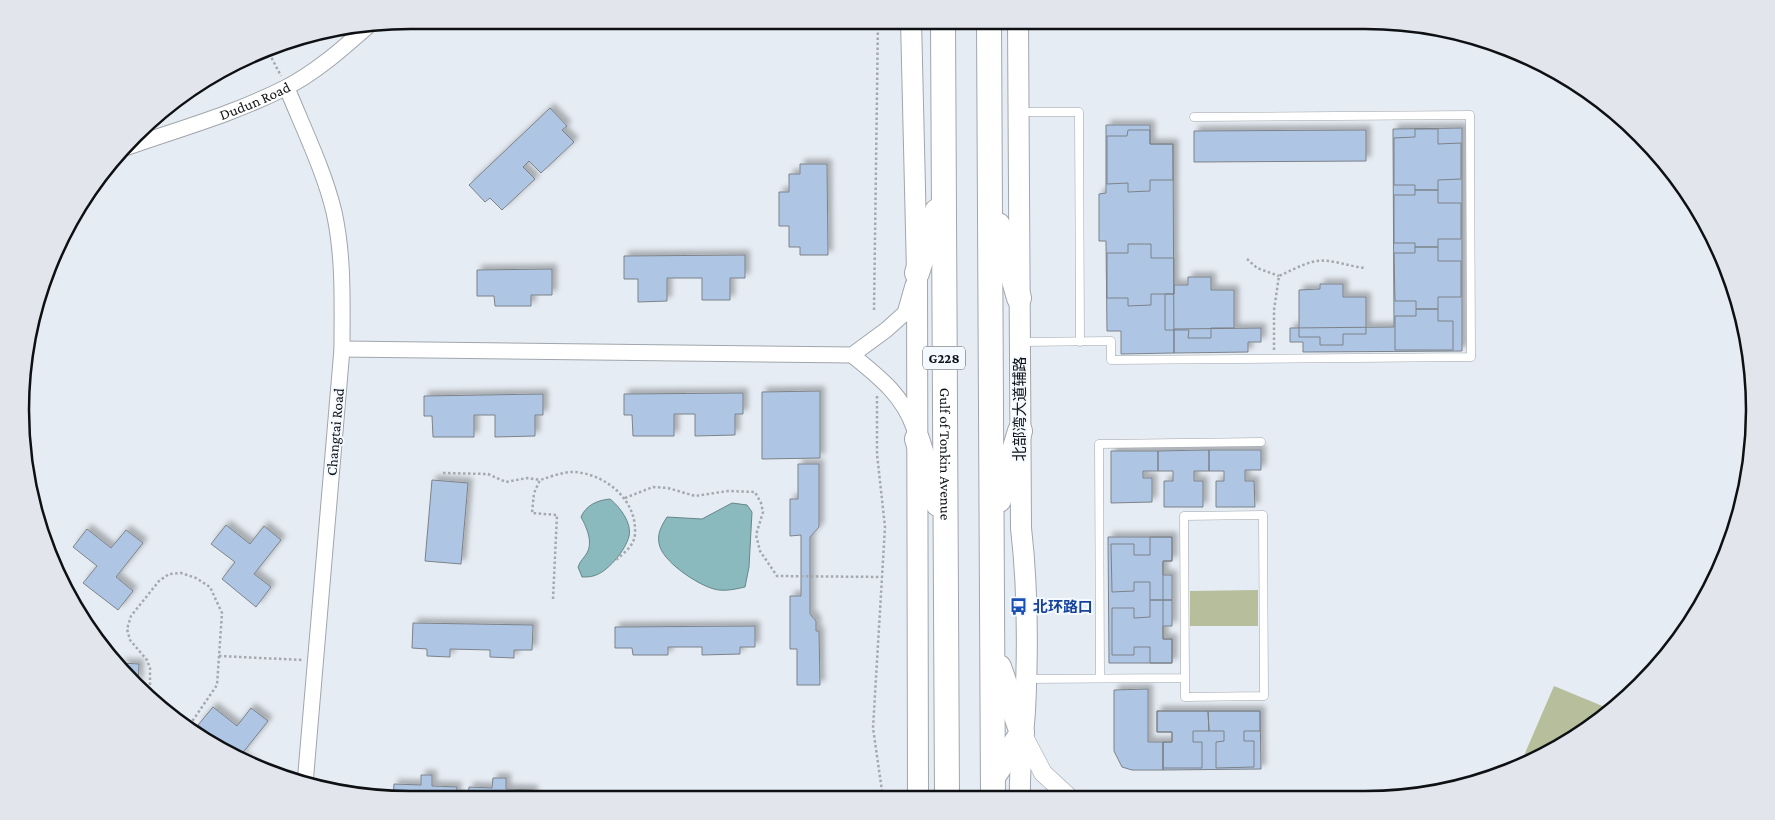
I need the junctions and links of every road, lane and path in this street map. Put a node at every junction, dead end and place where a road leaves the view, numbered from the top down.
1 (878, 29) edge
2 (911, 29) edge
3 (943, 29) edge
4 (989, 29) edge
5 (1018, 29) edge
6 (361, 32) edge
7 (270, 56) edge
8 (287, 88) junction
9 (1018, 112) junction
10 (1194, 117) dead end
11 (136, 144) edge
12 (944, 190) junction
13 (990, 197) junction
14 (1247, 259) dead end
15 (1366, 268) dead end
16 (917, 274) junction
17 (1279, 276) junction
18 (1019, 298) junction
19 (874, 310) dead end
20 (1020, 342) junction
21 (1080, 342) junction
22 (342, 349) junction
23 (852, 355) junction
24 (1274, 359) junction
25 (877, 392) dead end
26 (1020, 431) junction
27 (917, 439) junction
28 (1261, 442) dead end
29 (443, 473) dead end
30 (540, 480) junction
31 (625, 498) junction
32 (992, 523) junction
33 (945, 525) junction
34 (616, 560) dead end
35 (882, 577) junction
36 (553, 599) dead end
37 (992, 648) junction
38 (219, 656) junction
39 (316, 661) junction
40 (1100, 678) junction
41 (1185, 678) junction
42 (1025, 679) junction
43 (150, 689) edge
44 (192, 722) edge
45 (1022, 733) junction
46 (306, 776) edge
47 (993, 788) edge
48 (882, 791) edge
49 (918, 791) edge
50 (947, 791) edge
51 (1020, 791) edge
52 (1062, 791) edge

1 - 19 path
2 - 16 main road
3 - 12 highway, Gulf of Tonkin Avenue / G228
4 - 13 highway
5 - 9 main road, 北部湾大道辅路
6 - 8 street, Dudun Road
7 - 8 path
8 - 11 street, Dudun Road
8 - 22 street, Changtai Road
9 - 18 main road, 北部湾大道辅路
9 - 21 lane
10 - 24 lane
12 - 16 highway
12 - 33 highway, Gulf of Tonkin Avenue / G228
13 - 18 highway
13 - 32 highway
14 - 17 path
15 - 17 path
16 - 23 street
16 - 27 main road
17 - 24 path
18 - 20 main road, 北部湾大道辅路
20 - 21 lane
20 - 26 main road, 北部湾大道辅路
21 - 24 lane
22 - 23 street
22 - 39 street, Changtai Road
23 - 27 street
25 - 35 path
26 - 32 highway
26 - 42 main road, 北部湾大道辅路
27 - 33 highway
27 - 49 main road
28 - 40 lane
29 - 30 path
30 - 31 path
30 - 36 path
31 - 34 path
31 - 35 path
32 - 37 highway
33 - 50 highway, Gulf of Tonkin Avenue / G228
35 - 48 path
37 - 45 highway
37 - 47 highway
38 - 39 path
38 - 43 path
38 - 44 path
39 - 46 street, Changtai Road
40 - 41 lane
40 - 42 lane
41 - 41 lane
42 - 45 main road, 北部湾大道辅路
45 - 47 highway
45 - 51 main road, 北部湾大道辅路
45 - 52 street

